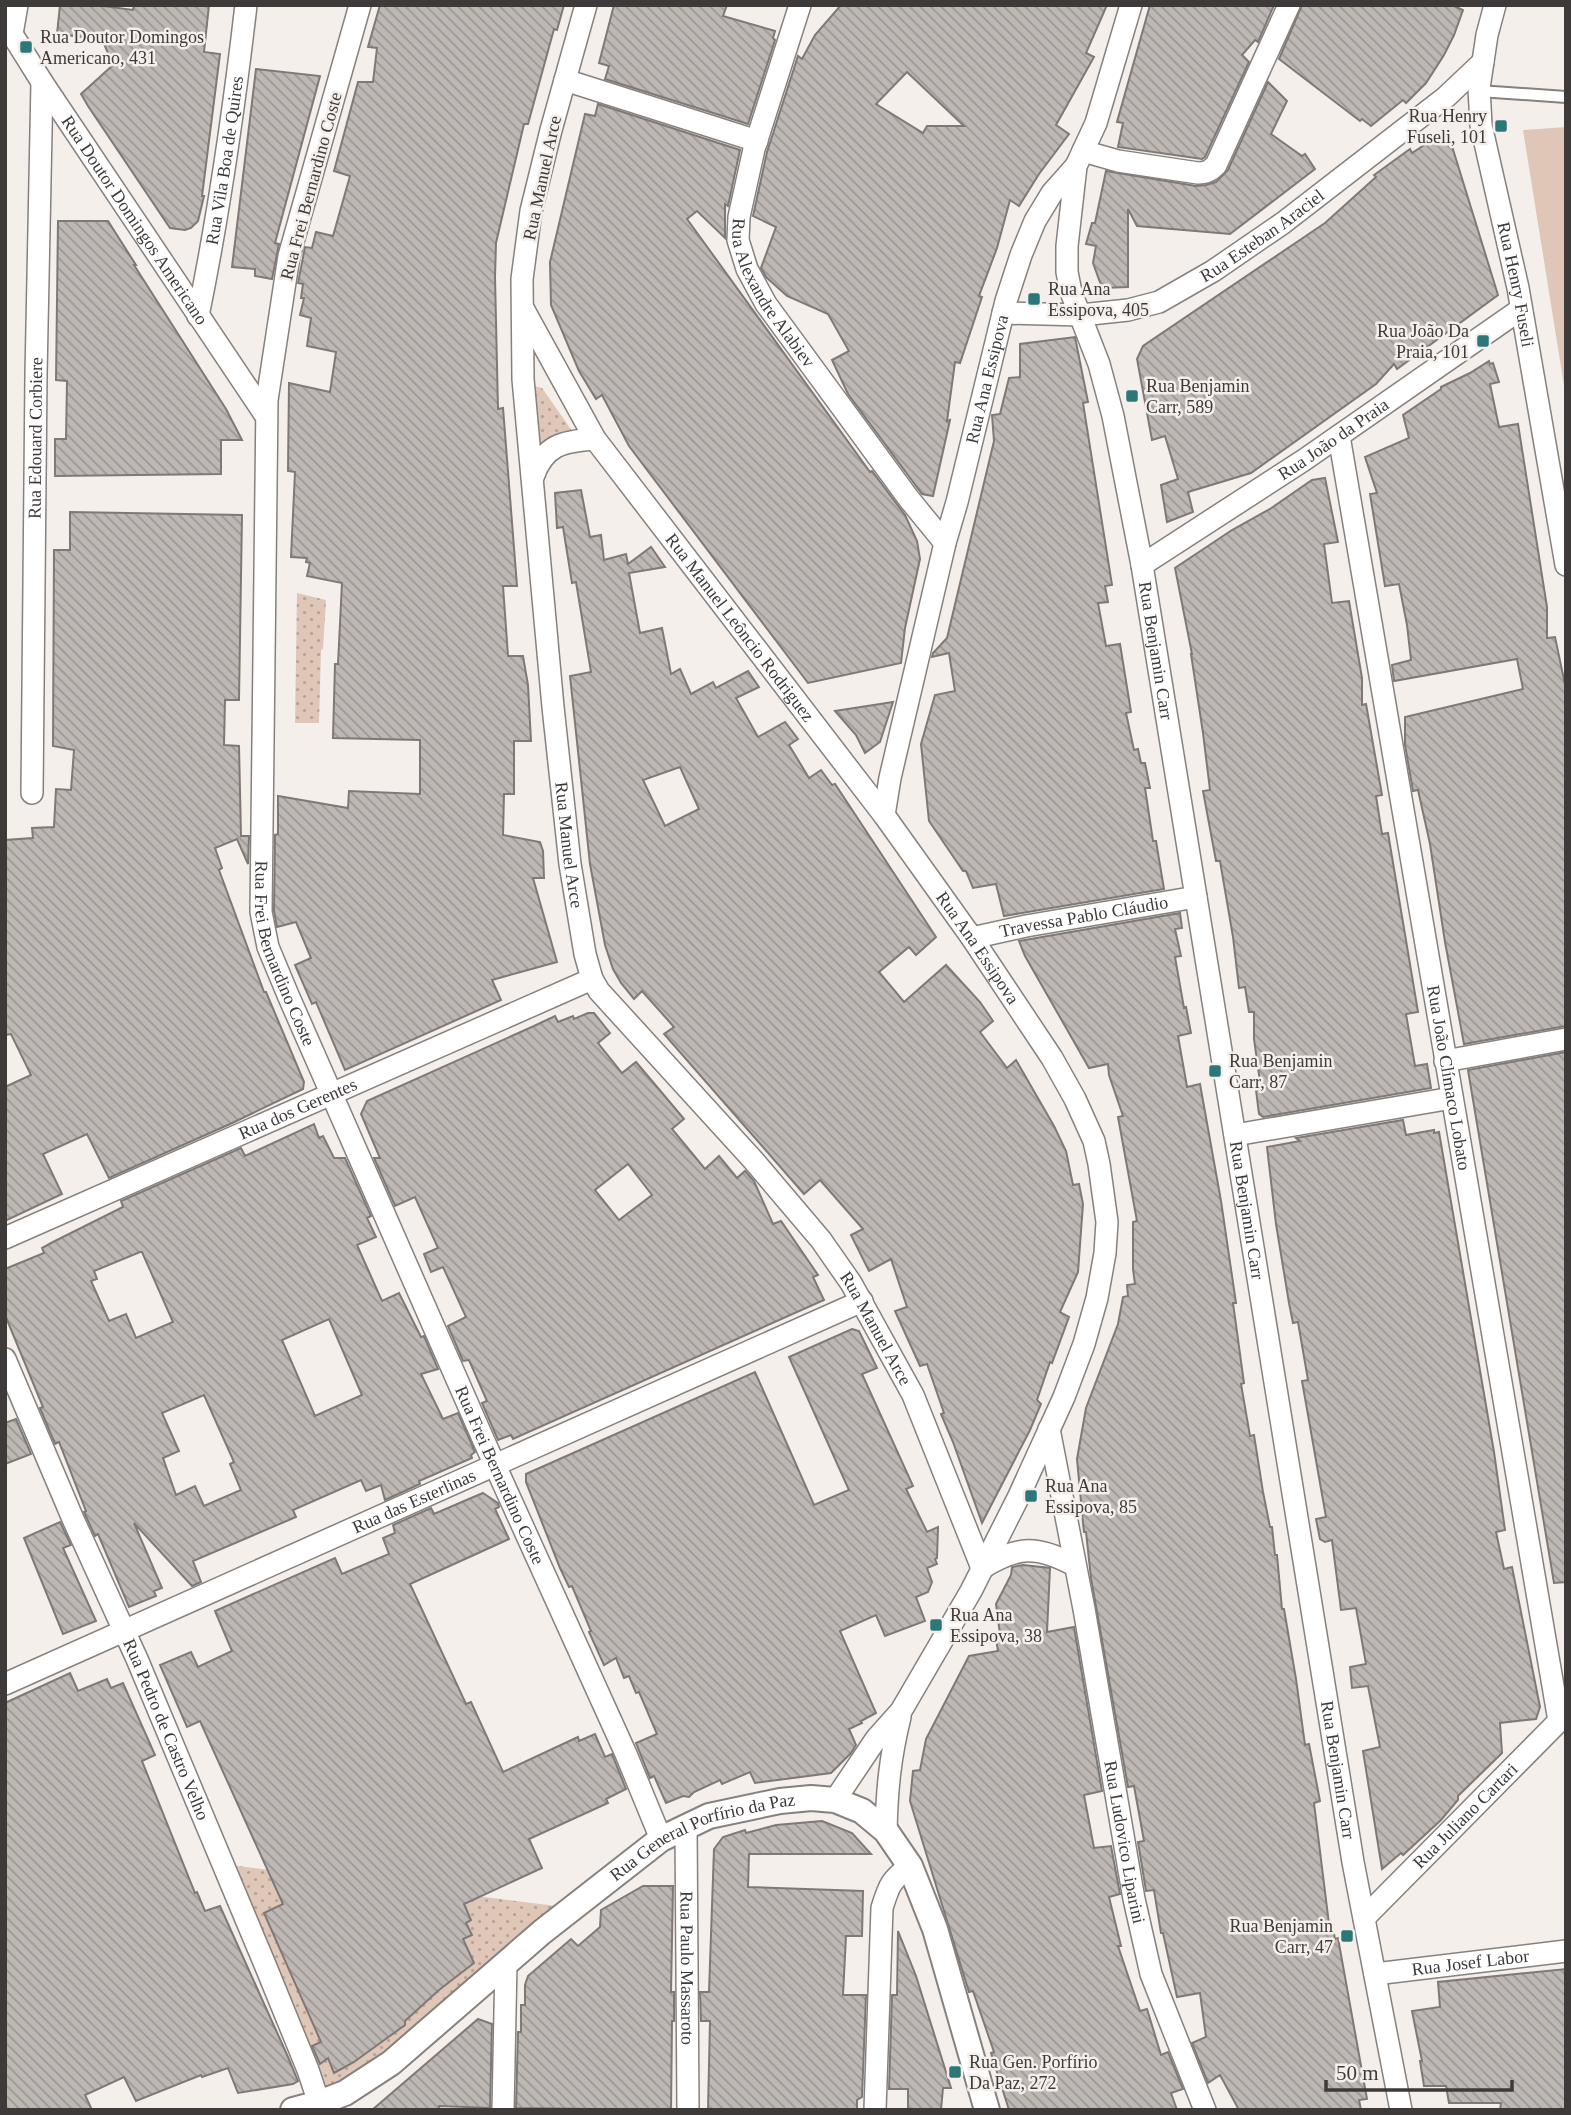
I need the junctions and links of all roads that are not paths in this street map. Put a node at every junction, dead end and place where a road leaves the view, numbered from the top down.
1 (18, 5) edge
2 (246, 5) edge
3 (360, 5) edge
4 (586, 5) edge
5 (800, 5) edge
6 (1131, 5) edge
7 (1289, 5) edge
8 (1494, 5) edge
9 (9, 29) edge
10 (1483, 62) junction
11 (565, 80) junction
12 (42, 82) junction
13 (1479, 91) junction
14 (1566, 97) edge
15 (757, 141) junction
16 (1080, 159) junction
17 (523, 308) junction
18 (1521, 309) junction
19 (1003, 313) junction
20 (1081, 315) junction
21 (198, 316) junction
22 (266, 416) junction
23 (1339, 436) junction
24 (595, 439) junction
25 (532, 479) junction
26 (945, 543) junction
27 (1142, 565) junction
28 (1566, 565) edge
29 (32, 793) dead end
30 (884, 815) junction
31 (1196, 897) junction
32 (972, 938) junction
33 (592, 979) junction
34 (1566, 1039) edge
35 (1445, 1061) junction
36 (331, 1095) junction
37 (1452, 1098) junction
38 (1235, 1135) junction
39 (5, 1238) edge
40 (862, 1301) junction
41 (5, 1359) edge
42 (1049, 1429) junction
43 (496, 1466) junction
44 (1074, 1565) junction
45 (982, 1568) junction
46 (124, 1631) junction
47 (5, 1684) edge
48 (901, 1712) junction
49 (1562, 1718) edge
50 (835, 1800) junction
51 (687, 1826) junction
52 (886, 1830) junction
53 (661, 1839) junction
54 (910, 1866) junction
55 (1364, 1918) junction
56 (1566, 1951) edge
57 (506, 1963) junction
58 (1375, 1975) junction
59 (319, 2107) edge
60 (293, 2110) edge
61 (503, 2110) edge
62 (688, 2110) edge
63 (875, 2110) edge
64 (987, 2110) edge
65 (1205, 2110) edge
66 (1401, 2110) edge

1 - 9 street
2 - 21 street, Rua Vila Boa de Quires
3 - 22 street, Rua Frei Bernardino Coste
4 - 11 street, Rua Manuel Arce
5 - 15 street, Rua Alexandre Alabiev
6 - 16 street
7 - 16 street
8 - 10 street, Rua Henry Fuseli
9 - 12 street, Rua Doutor Domingos Americano
10 - 13 street, Rua Henry Fuseli
10 - 20 street, Rua Esteban Araciel
11 - 15 street
11 - 17 street, Rua Manuel Arce
12 - 21 street, Rua Doutor Domingos Americano
12 - 29 street, Rua Edouard Corbiere
13 - 14 lane
13 - 18 street, Rua Henry Fuseli
15 - 26 street, Rua Alexandre Alabiev
16 - 19 street, Rua Ana Essipova
16 - 20 street, Rua Benjamin Carr
17 - 24 street, Rua Manuel Leôncio Rodriguez
17 - 25 street, Rua Manuel Arce
18 - 23 street, Rua João da Praia
18 - 28 street, Rua Henry Fuseli
19 - 20 street, Rua Esteban Araciel
19 - 26 street, Rua Ana Essipova
20 - 27 street, Rua Benjamin Carr
21 - 22 street, Rua Doutor Domingos Americano
22 - 36 street, Rua Frei Bernardino Coste
23 - 27 street, Rua João da Praia
23 - 35 street, Rua João Clímaco Lobato
24 - 25 street
24 - 30 street, Rua Manuel Leôncio Rodriguez
25 - 33 street, Rua Manuel Arce
26 - 30 street, Rua Ana Essipova
27 - 31 street, Rua Benjamin Carr
30 - 32 street, Rua Ana Essipova
31 - 32 street, Travessa Pablo Cláudio
31 - 38 street, Rua Benjamin Carr
32 - 42 street, Rua Ana Essipova
33 - 36 street, Rua dos Gerentes
33 - 40 street, Rua Manuel Arce
34 - 35 street
35 - 37 street, Rua João Clímaco Lobato
36 - 39 street, Rua dos Gerentes
36 - 43 street, Rua Frei Bernardino Coste
37 - 38 street
37 - 49 street, Rua João Clímaco Lobato
38 - 55 street, Rua Benjamin Carr
40 - 43 street, Rua das Esterlinas
40 - 45 street, Rua Manuel Arce
41 - 46 street, Rua Pedro de Castro Velho
42 - 44 street, Rua Ludovico Liparini
42 - 45 street, Rua Ana Essipova
43 - 46 street, Rua das Esterlinas
43 - 53 street, Rua Frei Bernardino Coste
44 - 45 street
44 - 65 street, Rua Ludovico Liparini
45 - 48 street, Rua Ana Essipova
46 - 47 street, Rua das Esterlinas
46 - 59 street, Rua Pedro de Castro Velho
48 - 50 street, Rua Ana Essipova
48 - 52 street, Rua Ana Essipova
49 - 55 street, Rua Juliano Cartari
50 - 51 street, Rua General Porfírio da Paz
50 - 52 street, Rua General Porfírio da Paz
51 - 53 street, Rua General Porfírio da Paz
51 - 62 street, Rua Paulo Massaroto
52 - 54 street, Rua General Porfírio da Paz
53 - 57 street, Rua General Porfírio da Paz
54 - 63 street
54 - 64 street, Rua General Porfírio da Paz
55 - 58 street, Rua Benjamin Carr
56 - 58 street, Rua Josef Labor
57 - 59 street, Rua General Porfírio da Paz
57 - 61 street
58 - 66 street, Rua Benjamin Carr
59 - 60 street, Rua General Porfírio da Paz

